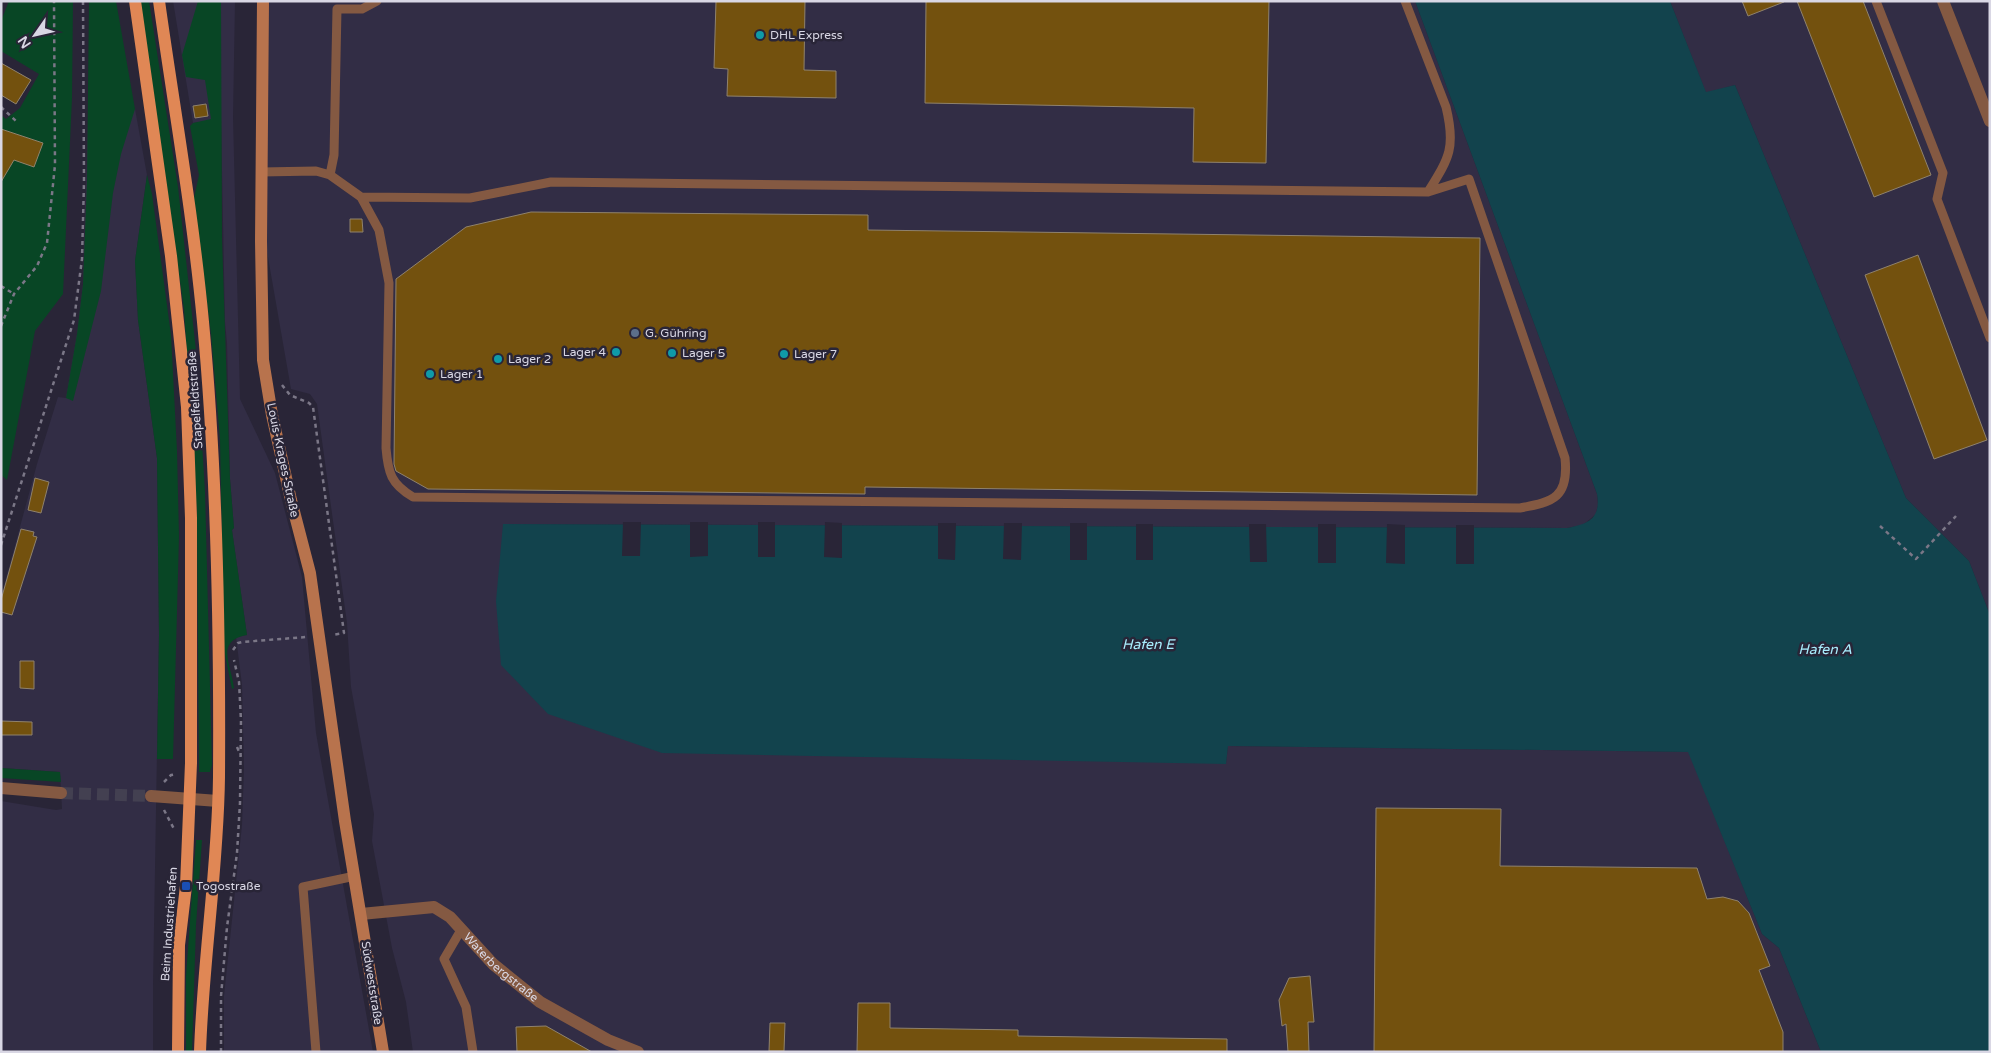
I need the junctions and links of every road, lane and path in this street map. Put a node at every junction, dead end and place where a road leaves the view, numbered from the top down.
1 (54, 1) edge
2 (83, 1) edge
3 (134, 1) edge
4 (159, 1) edge
5 (263, 1) edge
6 (378, 1) edge
7 (1405, 1) edge
8 (1876, 1) edge
9 (1943, 1) edge
10 (1, 107) edge
11 (1990, 121) edge
12 (17, 122) dead end
13 (261, 172) junction
14 (330, 175) junction
15 (1428, 192) junction
16 (361, 197) junction
17 (1, 286) edge
18 (14, 294) junction
19 (1, 326) edge
20 (1990, 338) edge
21 (280, 382) dead end
22 (1956, 516) dead end
23 (1880, 526) dead end
24 (1, 545) edge
25 (318, 636) junction
26 (239, 682) junction
27 (236, 688) dead end
28 (237, 747) dead end
29 (241, 757) junction
30 (174, 774) dead end
31 (166, 781) dead end
32 (1, 788) edge
33 (61, 793) tunnel mouth
34 (151, 796) tunnel mouth
35 (190, 798) junction
36 (218, 801) junction
37 (165, 812) dead end
38 (173, 829) dead end
39 (355, 876) junction
40 (361, 914) junction
41 (461, 930) junction
42 (178, 1052) edge
43 (200, 1052) edge
44 (221, 1052) edge
45 (316, 1052) edge
46 (383, 1052) edge
47 (472, 1052) edge
48 (638, 1052) edge

1 - 18 path
2 - 24 path
3 - 35 main road, Stapelfeldtstraße
4 - 36 main road, Stapelfeldtstraße
5 - 13 street, Louis-Krages-Straße
6 - 14 lane
7 - 15 lane
8 - 20 lane
9 - 11 street
10 - 12 path
13 - 14 lane
13 - 25 street, Louis-Krages-Straße
14 - 16 lane
15 - 16 lane
15 - 16 lane
17 - 18 path
18 - 19 path
21 - 25 path
22 - 23 path
25 - 26 path
25 - 39 street, Louis-Krages-Straße
26 - 27 path
26 - 29 path
28 - 29 path
29 - 44 path
30 - 31 path
32 - 33 street
34 - 35 street
35 - 36 street
35 - 42 main road, Beim Industriehafen
36 - 43 main road
37 - 38 path
39 - 40 street, Louis-Krages-Straße
39 - 45 lane
40 - 41 street, Waterbergstraße
40 - 46 street, Südweststraße
41 - 47 lane
41 - 48 street, Waterbergstraße

